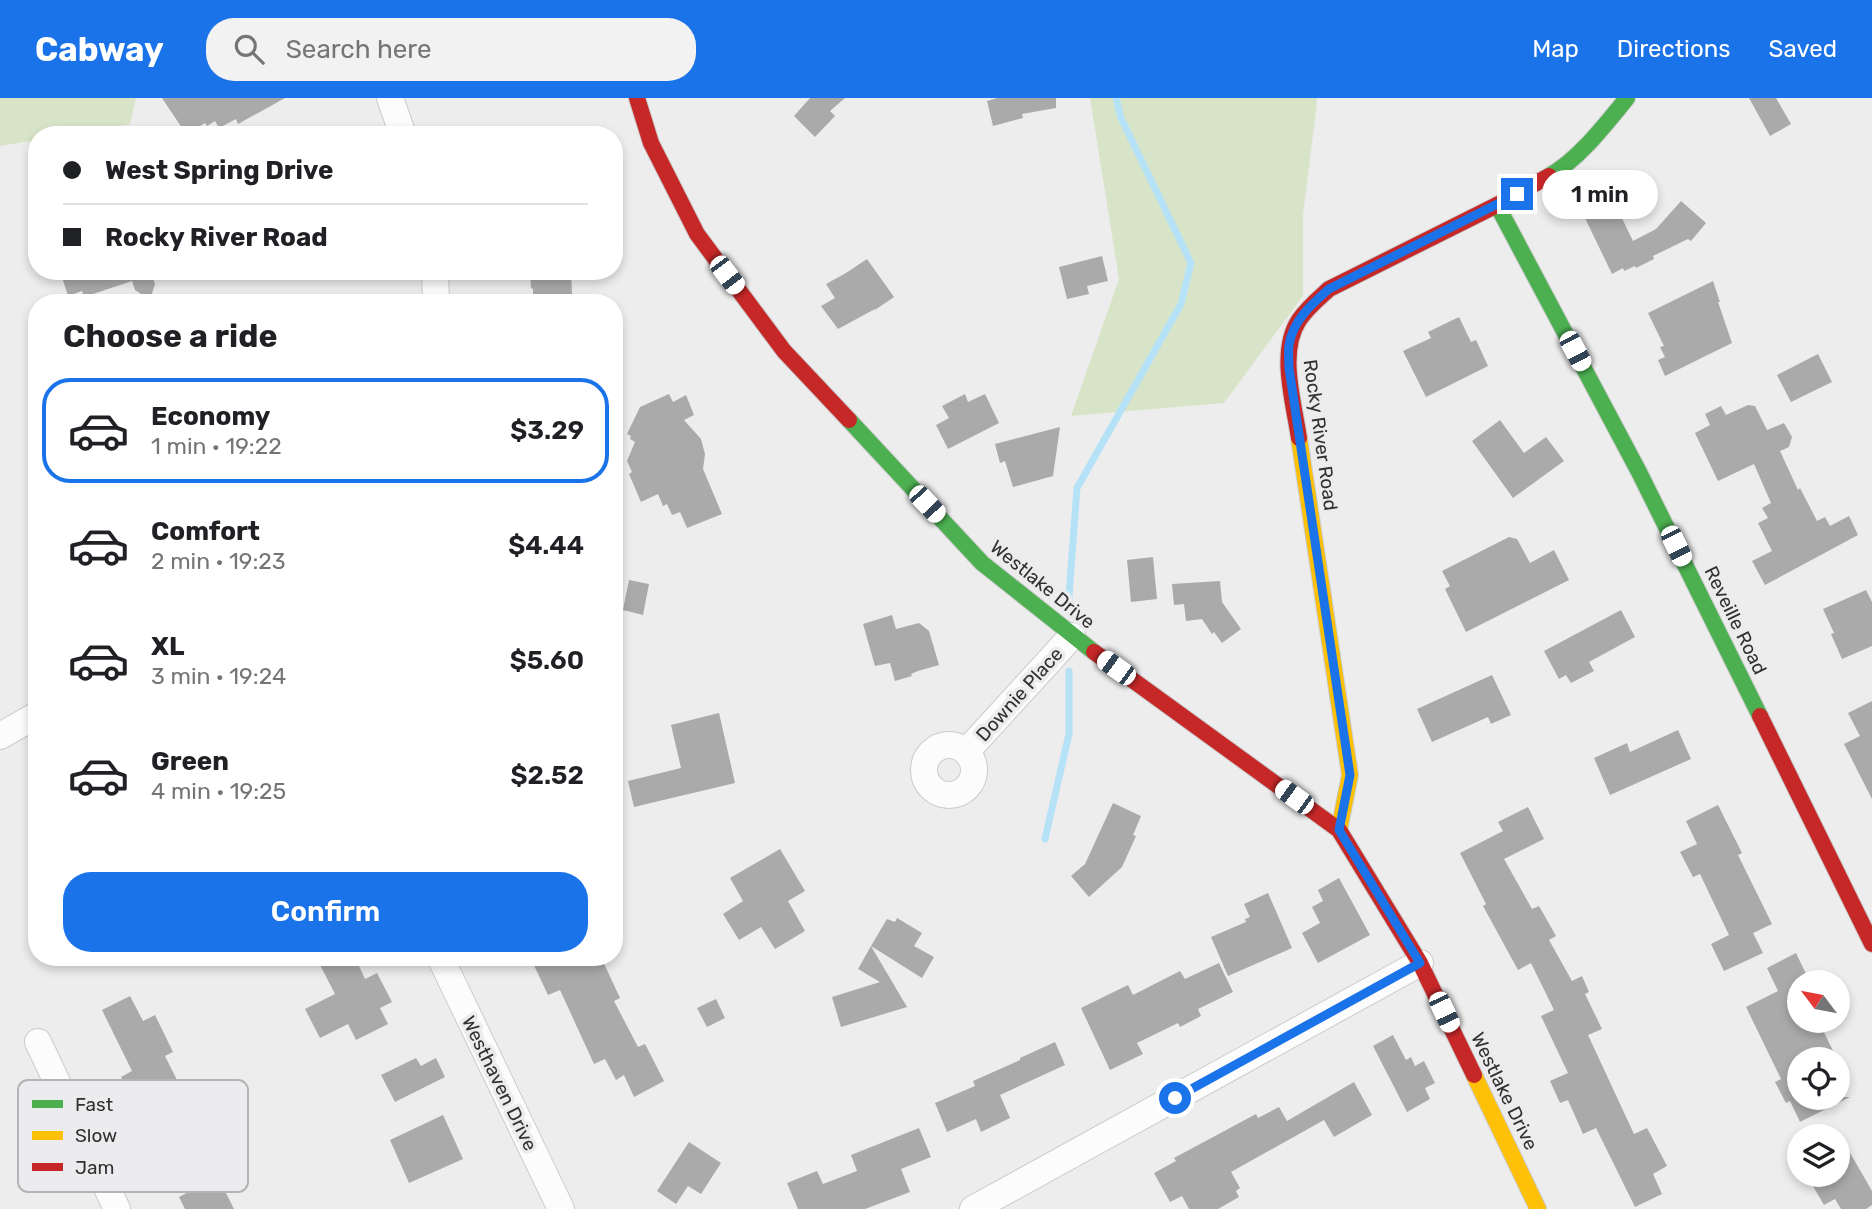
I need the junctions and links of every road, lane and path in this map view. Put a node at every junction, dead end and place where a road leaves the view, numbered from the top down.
1 (390, 98) edge
2 (637, 98) edge
3 (1627, 98) edge
4 (400, 126) edge
5 (1497, 205) junction
6 (1072, 636) junction
7 (28, 720) edge
8 (0, 736) edge
9 (966, 752) dead end
10 (1339, 830) junction
11 (1872, 944) edge
12 (1420, 963) junction
13 (444, 966) edge
14 (38, 1042) dead end
15 (56, 1080) edge
16 (109, 1192) edge
17 (117, 1209) edge
18 (561, 1209) edge
19 (973, 1209) edge
20 (1538, 1209) edge

1 - 4 street
2 - 6 street, Westlake Drive
3 - 5 street, Rocky River Road
5 - 10 street, Rocky River Road
5 - 11 street, Reveille Road
6 - 9 street, Downie Place
6 - 10 street, Westlake Drive
7 - 8 street
10 - 12 street, Westlake Drive
12 - 19 street
12 - 20 street, Westlake Drive
13 - 18 street, Westhaven Drive
14 - 15 street
16 - 17 street

